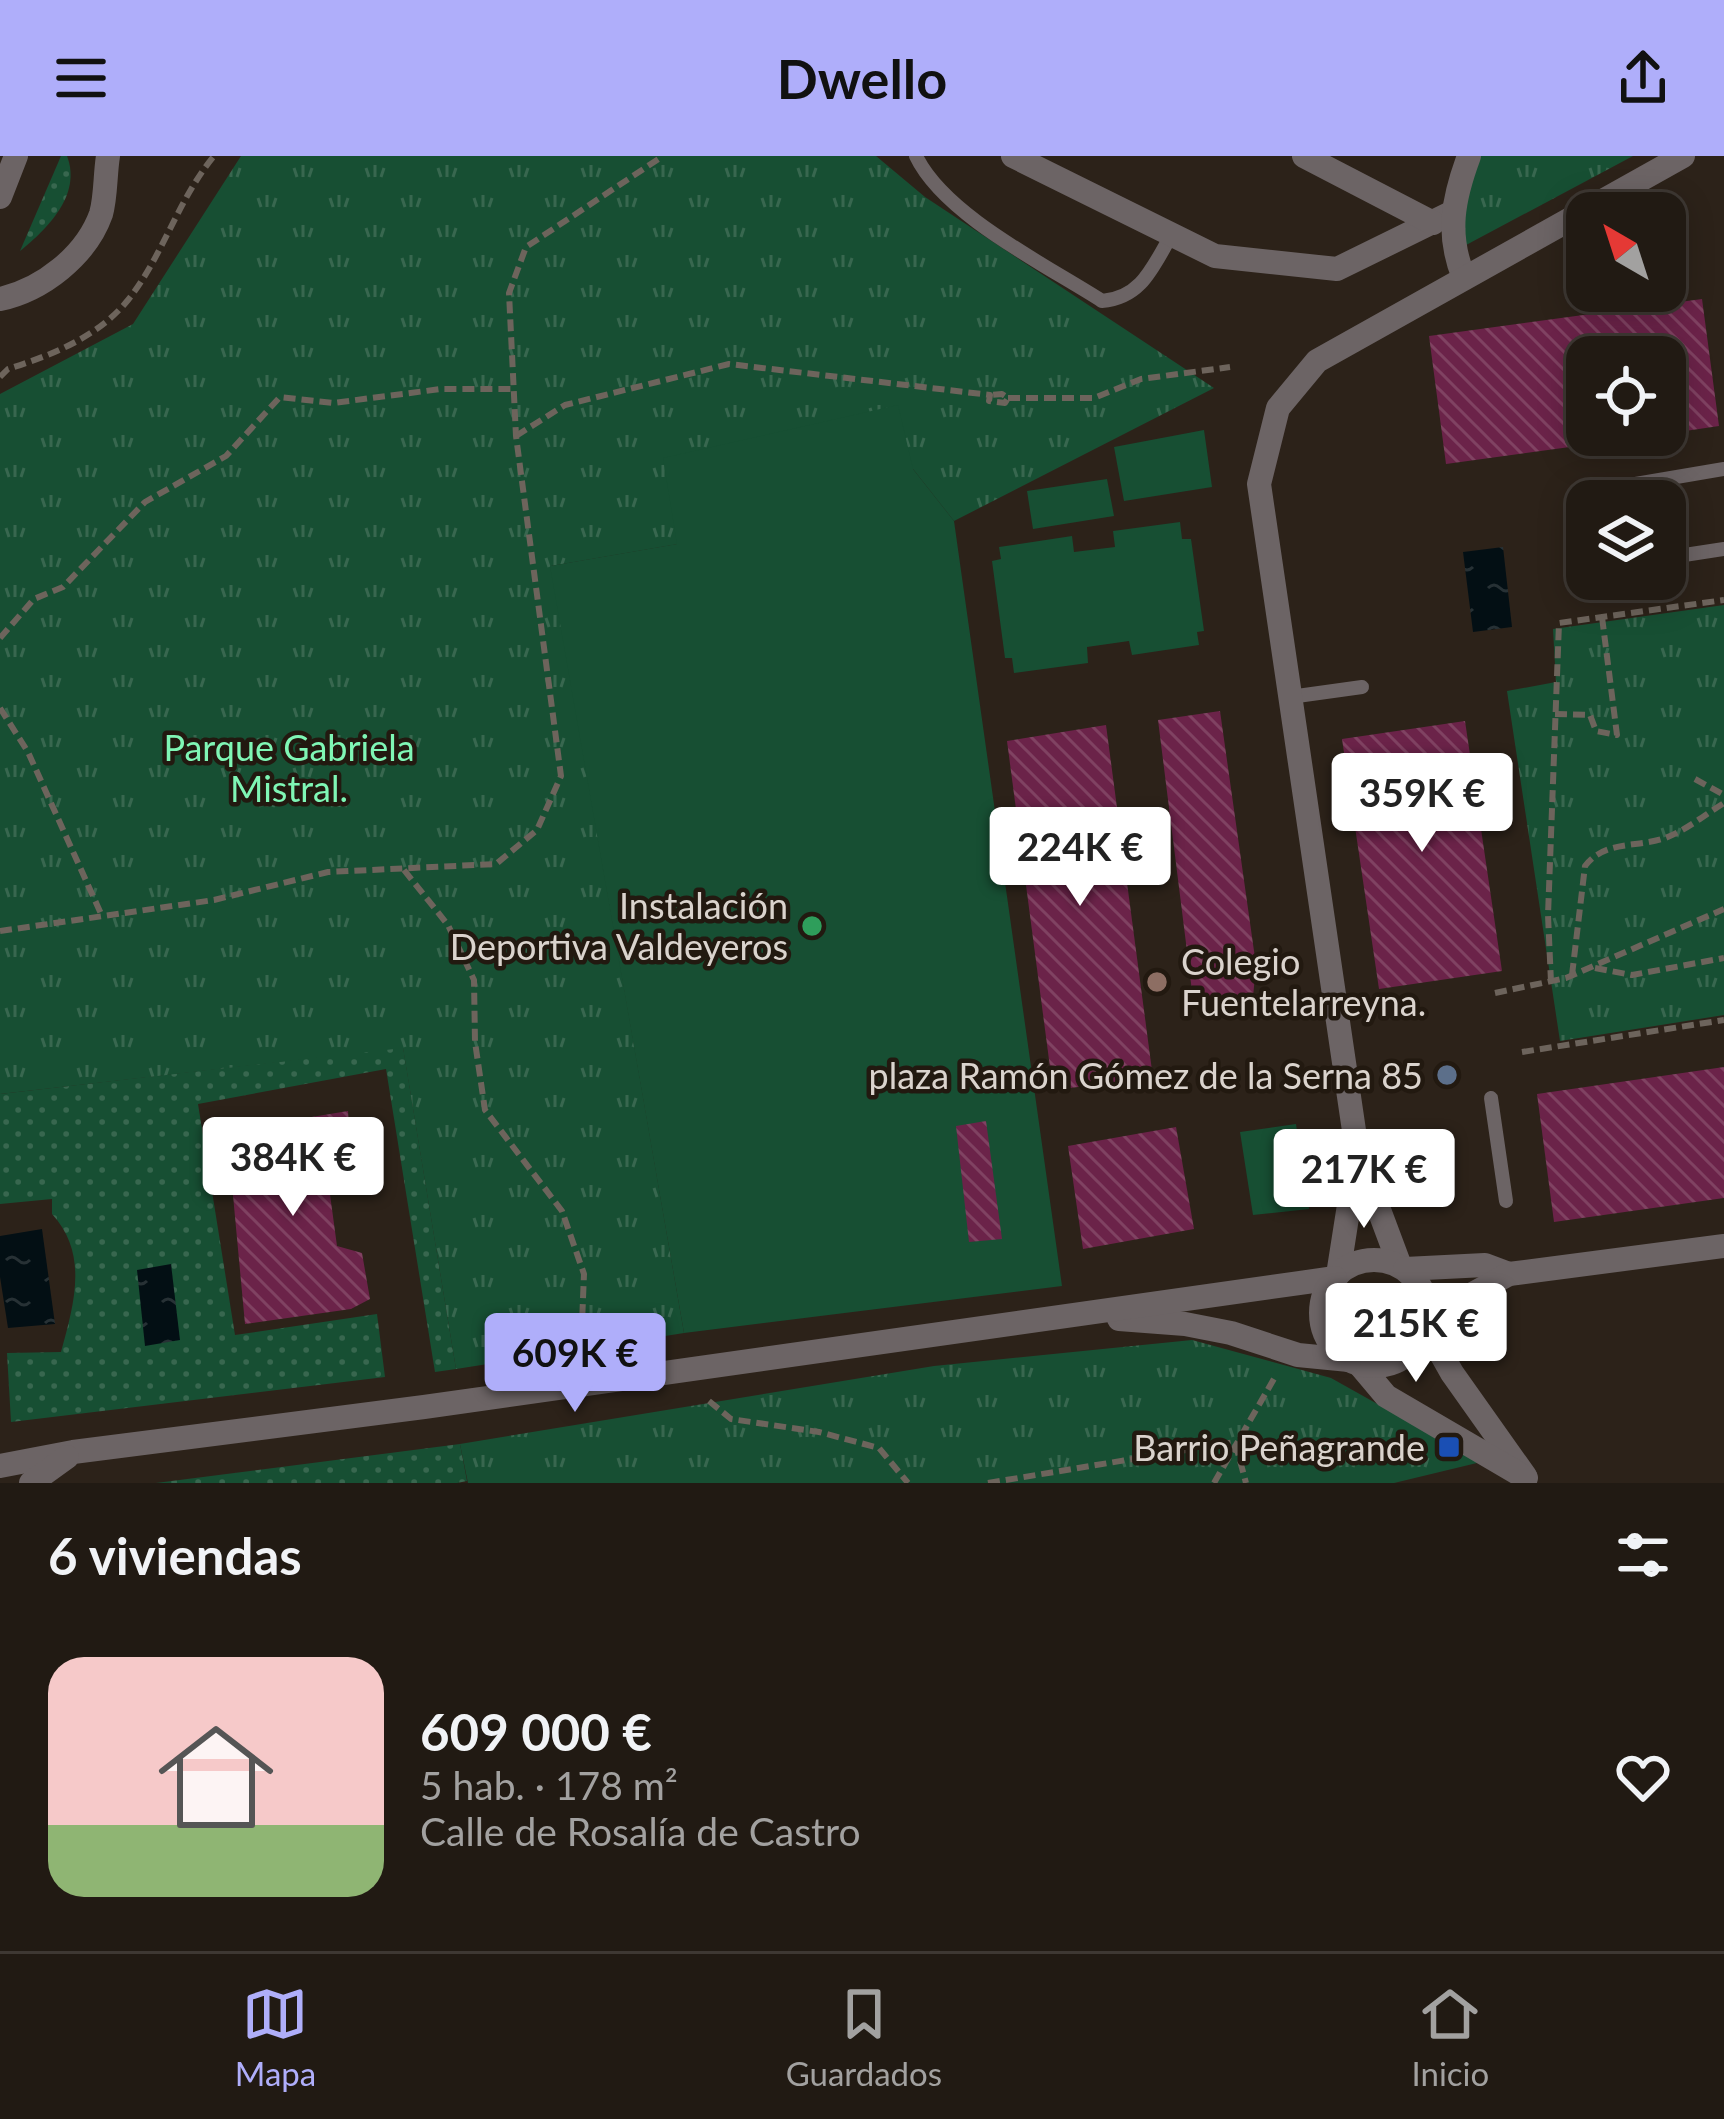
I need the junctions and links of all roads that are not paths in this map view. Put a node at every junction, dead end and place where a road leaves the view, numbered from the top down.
1 (16, 156) edge
2 (107, 156) edge
3 (916, 156) edge
4 (1013, 156) edge
5 (1304, 156) edge
6 (1468, 156) edge
7 (1683, 156) edge
8 (0, 197) edge
9 (1442, 218) junction
10 (1172, 234) junction
11 (1464, 278) junction
12 (0, 299) edge
13 (1724, 470) edge
14 (1662, 480) edge
15 (1724, 549) edge
16 (1686, 555) edge
17 (1362, 687) dead end
18 (1290, 697) junction
19 (1491, 1098) dead end
20 (1358, 1151) junction
21 (1506, 1201) dead end
22 (1724, 1246) edge
23 (1402, 1268) junction
24 (1509, 1274) junction
25 (1336, 1276) junction
26 (1068, 1316) junction
27 (1426, 1323) junction
28 (1354, 1362) junction
29 (73, 1452) junction
30 (0, 1466) edge
31 (1528, 1480) edge
32 (31, 1483) edge

1 - 8 street
2 - 12 street
3 - 10 lane
4 - 10 street
5 - 9 street
6 - 9 street
7 - 11 street
9 - 10 street
9 - 11 street
11 - 18 street
13 - 14 lane
15 - 16 lane
17 - 18 lane
18 - 20 street
19 - 21 lane
20 - 23 street
20 - 25 street
22 - 24 street
23 - 24 street
23 - 25 street
23 - 27 street
24 - 27 street
25 - 26 street
25 - 28 street
26 - 28 street
26 - 29 street
27 - 28 street
27 - 31 street
28 - 31 street
29 - 30 street
29 - 32 street

